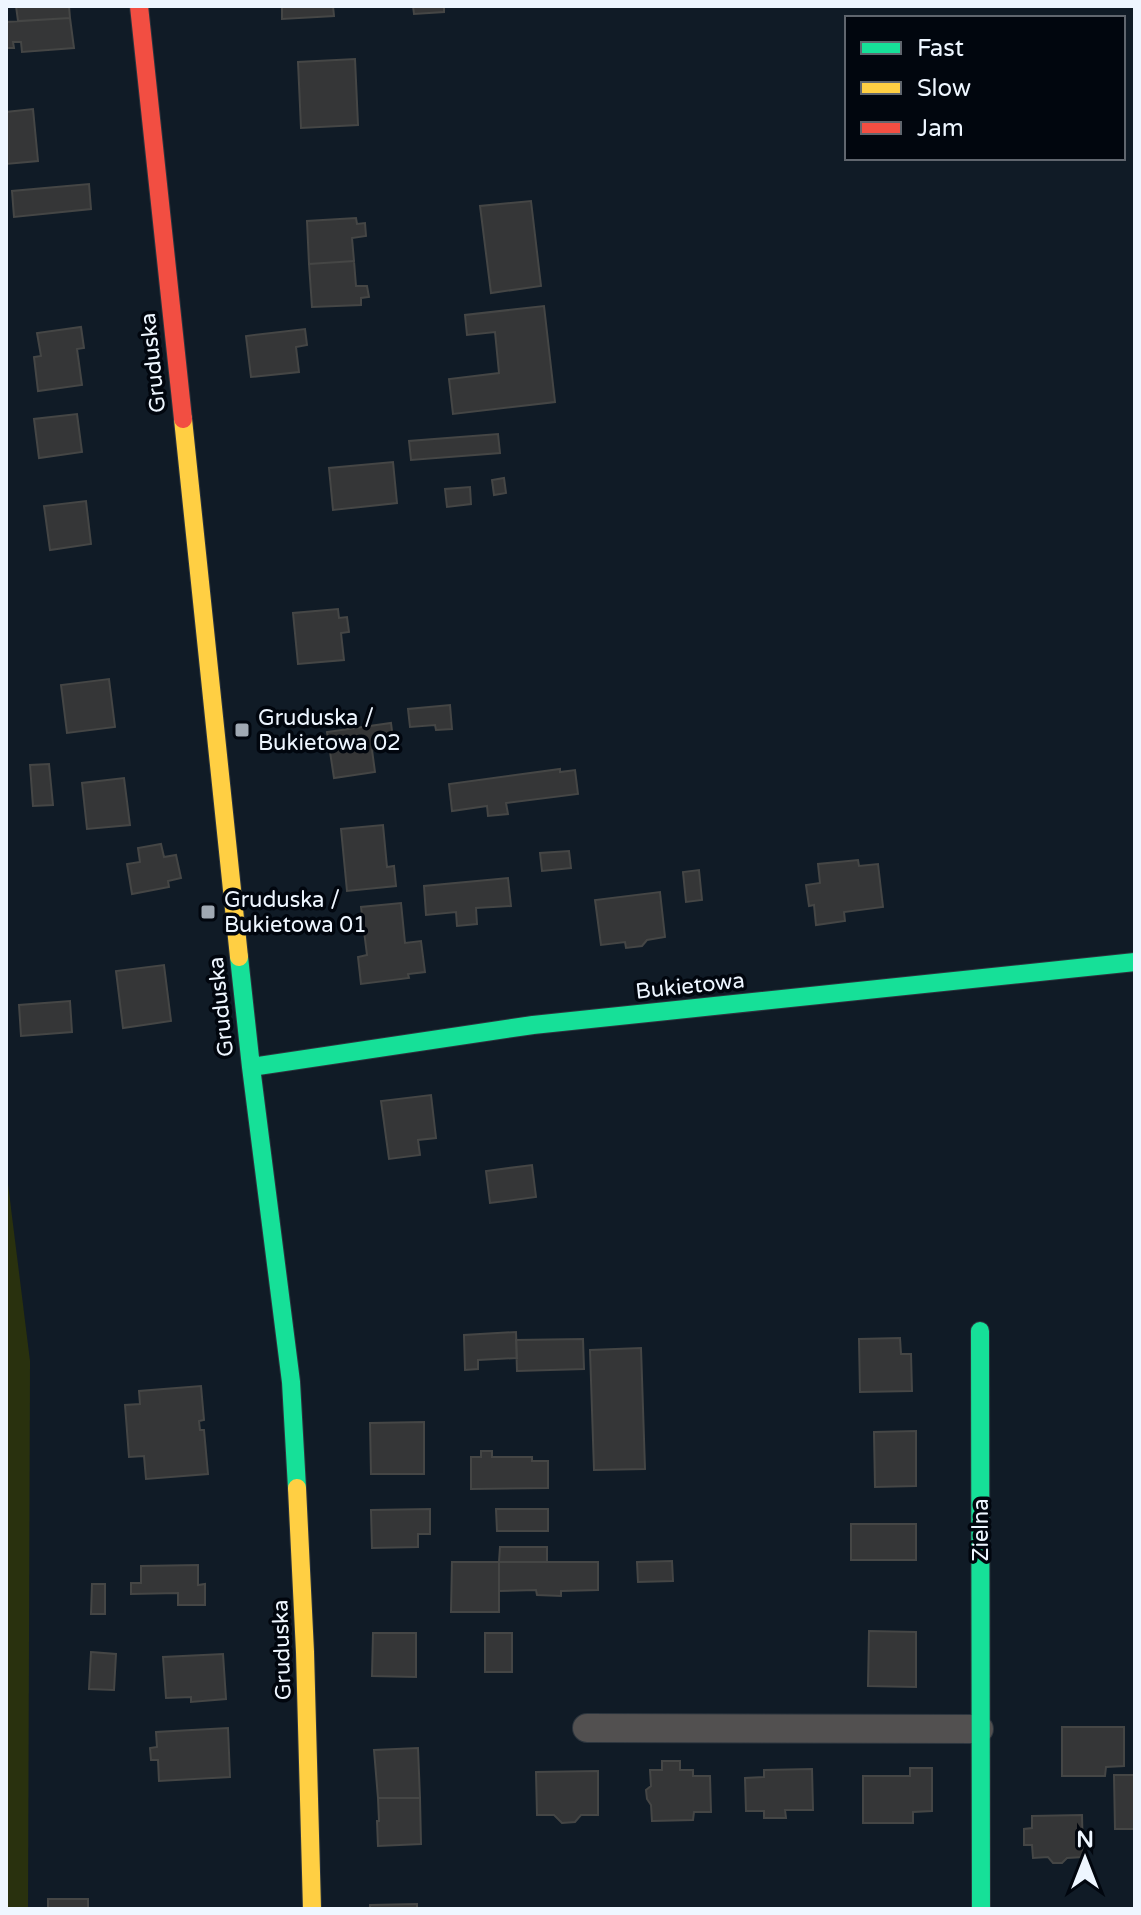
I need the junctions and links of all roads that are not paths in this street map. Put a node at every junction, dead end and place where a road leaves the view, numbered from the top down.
1 (139, 6) edge
2 (1135, 962) edge
3 (251, 1067) junction
4 (980, 1331) dead end
5 (587, 1728) dead end
6 (979, 1729) junction
7 (312, 1909) edge
8 (981, 1909) edge

1 - 3 main road, Gruduska
2 - 3 main road, Bukietowa
3 - 7 main road, Gruduska
4 - 6 main road, Zielna
5 - 6 street
6 - 8 main road, Zielna

